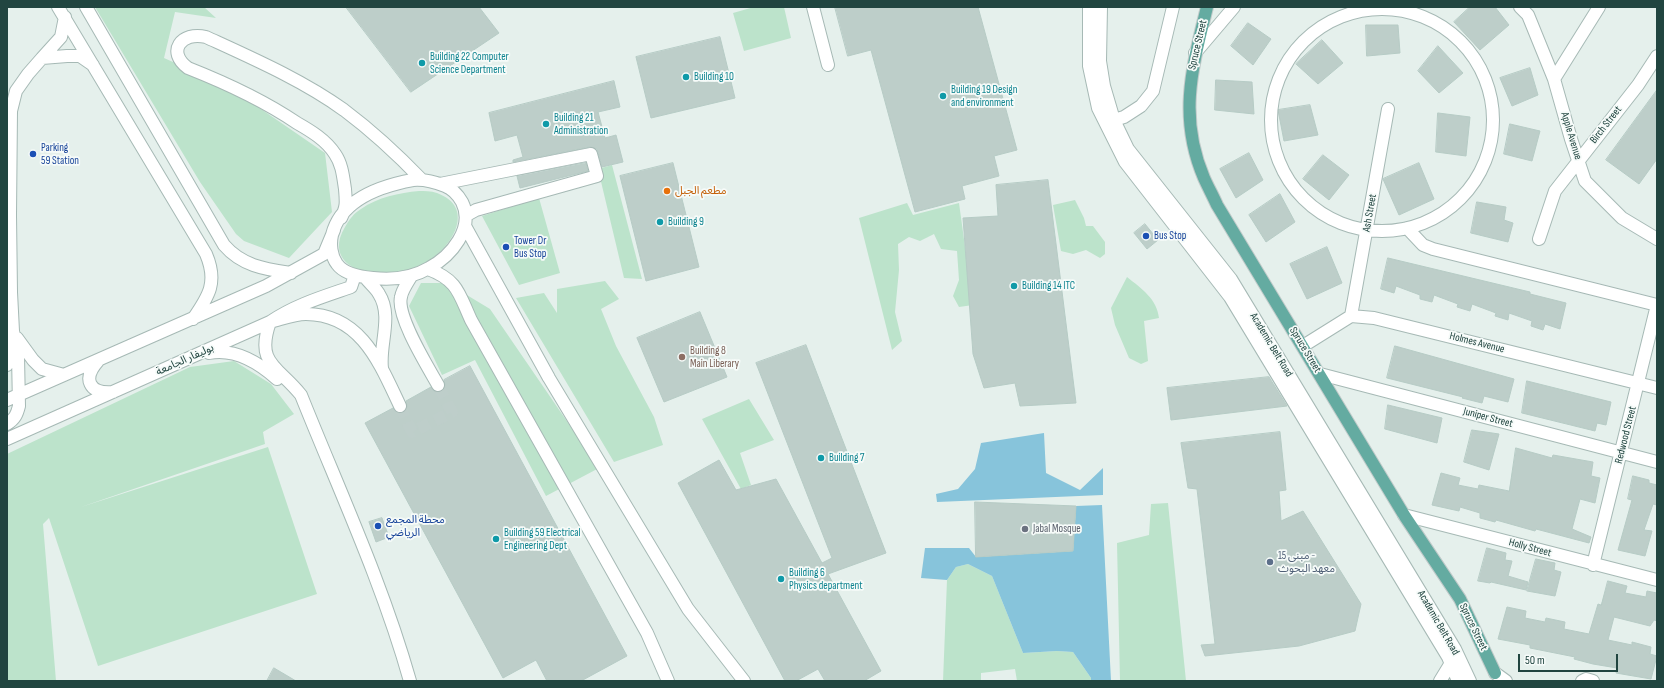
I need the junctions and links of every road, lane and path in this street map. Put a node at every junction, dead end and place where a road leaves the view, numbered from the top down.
1 (86, 7) edge
2 (813, 7) edge
3 (1089, 7) edge
4 (1102, 7) edge
5 (1173, 7) edge
6 (1206, 7) edge
7 (1234, 7) edge
8 (1520, 7) edge
9 (1599, 7) edge
10 (62, 12) edge
11 (1196, 54) junction
12 (1657, 56) edge
13 (42, 58) junction
14 (94, 65) junction
15 (828, 65) dead end
16 (1554, 79) junction
17 (1388, 109) dead end
18 (1114, 120) junction
19 (1578, 160) junction
20 (422, 180) junction
21 (440, 184) junction
22 (341, 218) junction
23 (466, 221) junction
24 (1407, 228) junction
25 (334, 230) junction
26 (1367, 230) junction
27 (1539, 239) dead end
28 (1657, 239) edge
29 (428, 269) junction
30 (290, 274) junction
31 (412, 275) junction
32 (360, 276) junction
33 (1657, 305) edge
34 (1352, 316) junction
35 (192, 320) junction
36 (270, 322) junction
37 (13, 331) junction
38 (1303, 346) junction
39 (192, 357) junction
40 (99, 360) junction
41 (7, 365) edge
42 (382, 368) junction
43 (1320, 374) junction
44 (64, 375) junction
45 (1638, 383) junction
46 (438, 385) tunnel mouth
47 (1657, 388) edge
48 (114, 392) junction
49 (19, 395) junction
50 (7, 400) edge
51 (400, 406) tunnel mouth
52 (311, 419) junction
53 (7, 424) edge
54 (7, 439) edge
55 (1621, 453) junction
56 (1657, 462) edge
57 (1404, 515) junction
58 (1593, 565) junction
59 (1657, 580) edge
60 (1450, 663) junction
61 (1497, 677) edge
62 (410, 681) edge
63 (668, 681) edge
64 (744, 681) edge
65 (1440, 681) edge
66 (1458, 681) edge
67 (1470, 681) edge
68 (1506, 681) edge
69 (1582, 681) edge
70 (1593, 681) edge

1 - 30 street
2 - 15 street
3 - 60 street, Academic Belt Road
4 - 18 street, Academic Belt Road
5 - 18 street
6 - 11 main road, Spruce Street
7 - 11 street
8 - 16 street, Apple Avenue
9 - 16 street
10 - 13 street
10 - 14 street
11 - 38 main road, Spruce Street
12 - 19 street, Birch Street
13 - 14 street
13 - 37 street
14 - 35 street
16 - 19 street, Apple Avenue
17 - 26 street, Ash Street
18 - 67 street, Academic Belt Road
19 - 27 street, Birch Street
19 - 28 street, Apple Avenue
20 - 21 street
20 - 22 street
20 - 22 street
21 - 23 street
21 - 23 street
22 - 25 street
23 - 29 street
23 - 64 street
24 - 26 street
24 - 26 street
24 - 33 street
25 - 30 street
25 - 32 street
26 - 34 street, Ash Street
29 - 31 street
29 - 63 street
30 - 35 street
31 - 32 street
31 - 46 street
32 - 36 street, بوليفار الجامعة
32 - 42 street
33 - 45 street, Redwood Street
34 - 38 street
34 - 45 street, Holmes Avenue
35 - 40 street
36 - 39 street, بوليفار الجامعة
36 - 42 street
36 - 52 street
37 - 41 street
37 - 44 street
37 - 49 street
38 - 43 main road, Spruce Street
39 - 48 street, بوليفار الجامعة
39 - 52 street
40 - 44 street
40 - 48 street
42 - 51 street
43 - 55 street, Juniper Street
43 - 57 main road, Spruce Street
44 - 49 street
45 - 47 street, Holmes Avenue
45 - 55 street, Redwood Street
48 - 54 street, بوليفار الجامعة
49 - 50 street
49 - 53 street
52 - 62 street
55 - 56 street, Juniper Street
55 - 58 street, Redwood Street
57 - 58 street, Holly Street
57 - 61 main road, Spruce Street
58 - 59 street, Holly Street
60 - 65 street
60 - 66 street, Academic Belt Road
61 - 68 street
69 - 70 street

